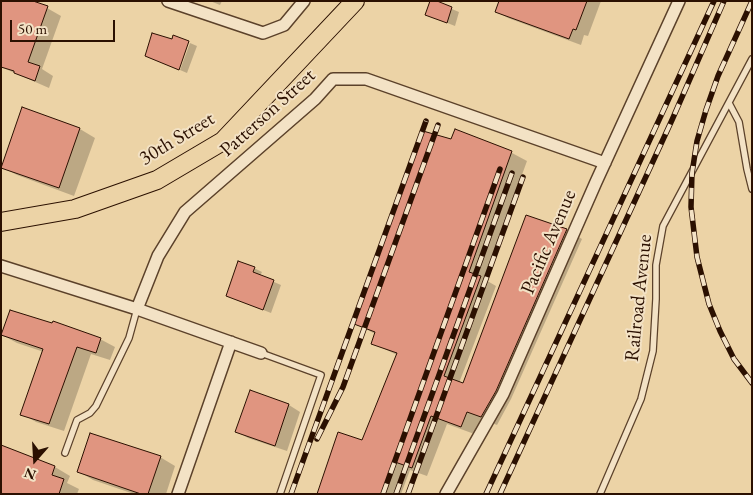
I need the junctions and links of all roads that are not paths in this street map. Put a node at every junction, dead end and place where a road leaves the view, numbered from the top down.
1 (168, 1) edge
2 (304, 1) edge
3 (355, 1) edge
4 (679, 1) edge
5 (752, 59) edge
6 (729, 103) junction
7 (606, 163) junction
8 (752, 189) edge
9 (1, 222) edge
10 (2, 266) edge
11 (137, 309) junction
12 (231, 342) junction
13 (261, 353) joint
14 (65, 453) dead end
15 (178, 494) edge
16 (280, 494) edge
17 (446, 494) edge
18 (600, 494) edge

1 - 2 street
3 - 9 main road, 30th Street
4 - 7 street, Pacific Avenue
5 - 6 lane, Railroad Avenue
6 - 8 lane
6 - 18 lane, Railroad Avenue
7 - 11 street, Patterson Street
7 - 17 street, Pacific Avenue
10 - 11 street
11 - 12 street
11 - 14 lane
12 - 13 street
12 - 15 street
13 - 16 lane

